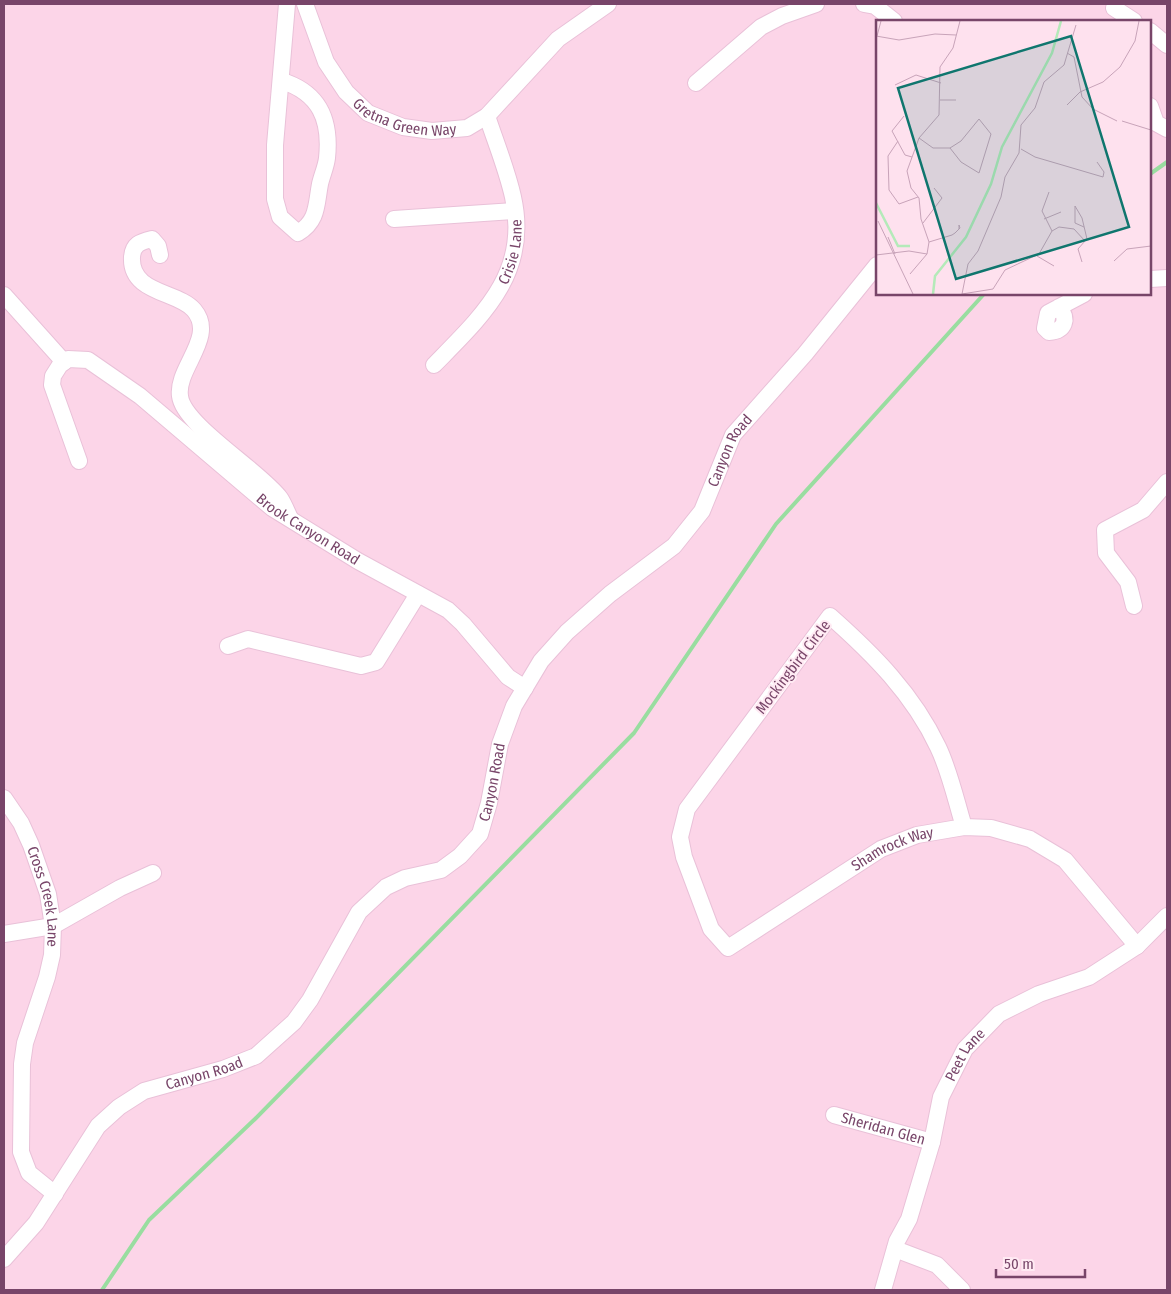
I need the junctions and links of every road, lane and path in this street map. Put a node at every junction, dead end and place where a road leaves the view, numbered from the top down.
1 (287, 4) edge
2 (305, 4) edge
3 (608, 4) edge
4 (816, 4) edge
5 (864, 4) edge
6 (1114, 14) edge
7 (893, 20) edge
8 (1131, 20) edge
9 (1151, 32) edge
10 (1167, 44) edge
11 (282, 81) junction
12 (696, 83) dead end
13 (1151, 109) edge
14 (487, 116) junction
15 (1167, 129) edge
16 (515, 211) junction
17 (394, 219) dead end
18 (160, 255) dead end
19 (876, 266) edge
20 (1167, 278) edge
21 (1151, 280) edge
22 (4, 295) edge
23 (1082, 295) edge
24 (1059, 307) dead end
25 (64, 362) junction
26 (434, 365) dead end
27 (79, 461) dead end
28 (1167, 482) edge
29 (291, 520) junction
30 (418, 594) junction
31 (1134, 606) dead end
32 (228, 646) dead end
33 (525, 688) junction
34 (4, 798) edge
35 (964, 827) junction
36 (684, 857) joint
37 (153, 873) dead end
38 (1167, 916) edge
39 (53, 926) junction
40 (4, 934) edge
41 (1137, 946) junction
42 (834, 1115) dead end
43 (932, 1142) junction
44 (55, 1194) junction
45 (895, 1249) junction
46 (4, 1259) edge
47 (883, 1290) edge
48 (962, 1290) edge

1 - 11 street
2 - 14 street, Gretna Green Way
3 - 14 street, Gretna Green Way
4 - 12 street
5 - 7 street
6 - 8 street
9 - 10 street
11 - 11 street
13 - 15 street
14 - 16 street, Crisie Lane
16 - 17 street
16 - 26 street, Crisie Lane
18 - 29 street
19 - 33 street, Canyon Road
20 - 21 street
22 - 25 street
23 - 24 street
25 - 27 street
25 - 29 street, Brook Canyon Road
28 - 31 street
29 - 30 street, Brook Canyon Road
30 - 32 street
30 - 33 street, Brook Canyon Road
33 - 44 street, Canyon Road
34 - 39 street, Cross Creek Lane
35 - 36 street, Shamrock Way
35 - 36 street, Mockingbird Circle
35 - 41 street, Shamrock Way
37 - 39 street
38 - 41 street, Peet Lane
39 - 40 street
39 - 44 street, Cross Creek Lane
41 - 43 street, Peet Lane
42 - 43 street, Sheridan Glen
43 - 45 street, Peet Lane
44 - 46 street, Canyon Road
45 - 47 street, Peet Lane
45 - 48 street

